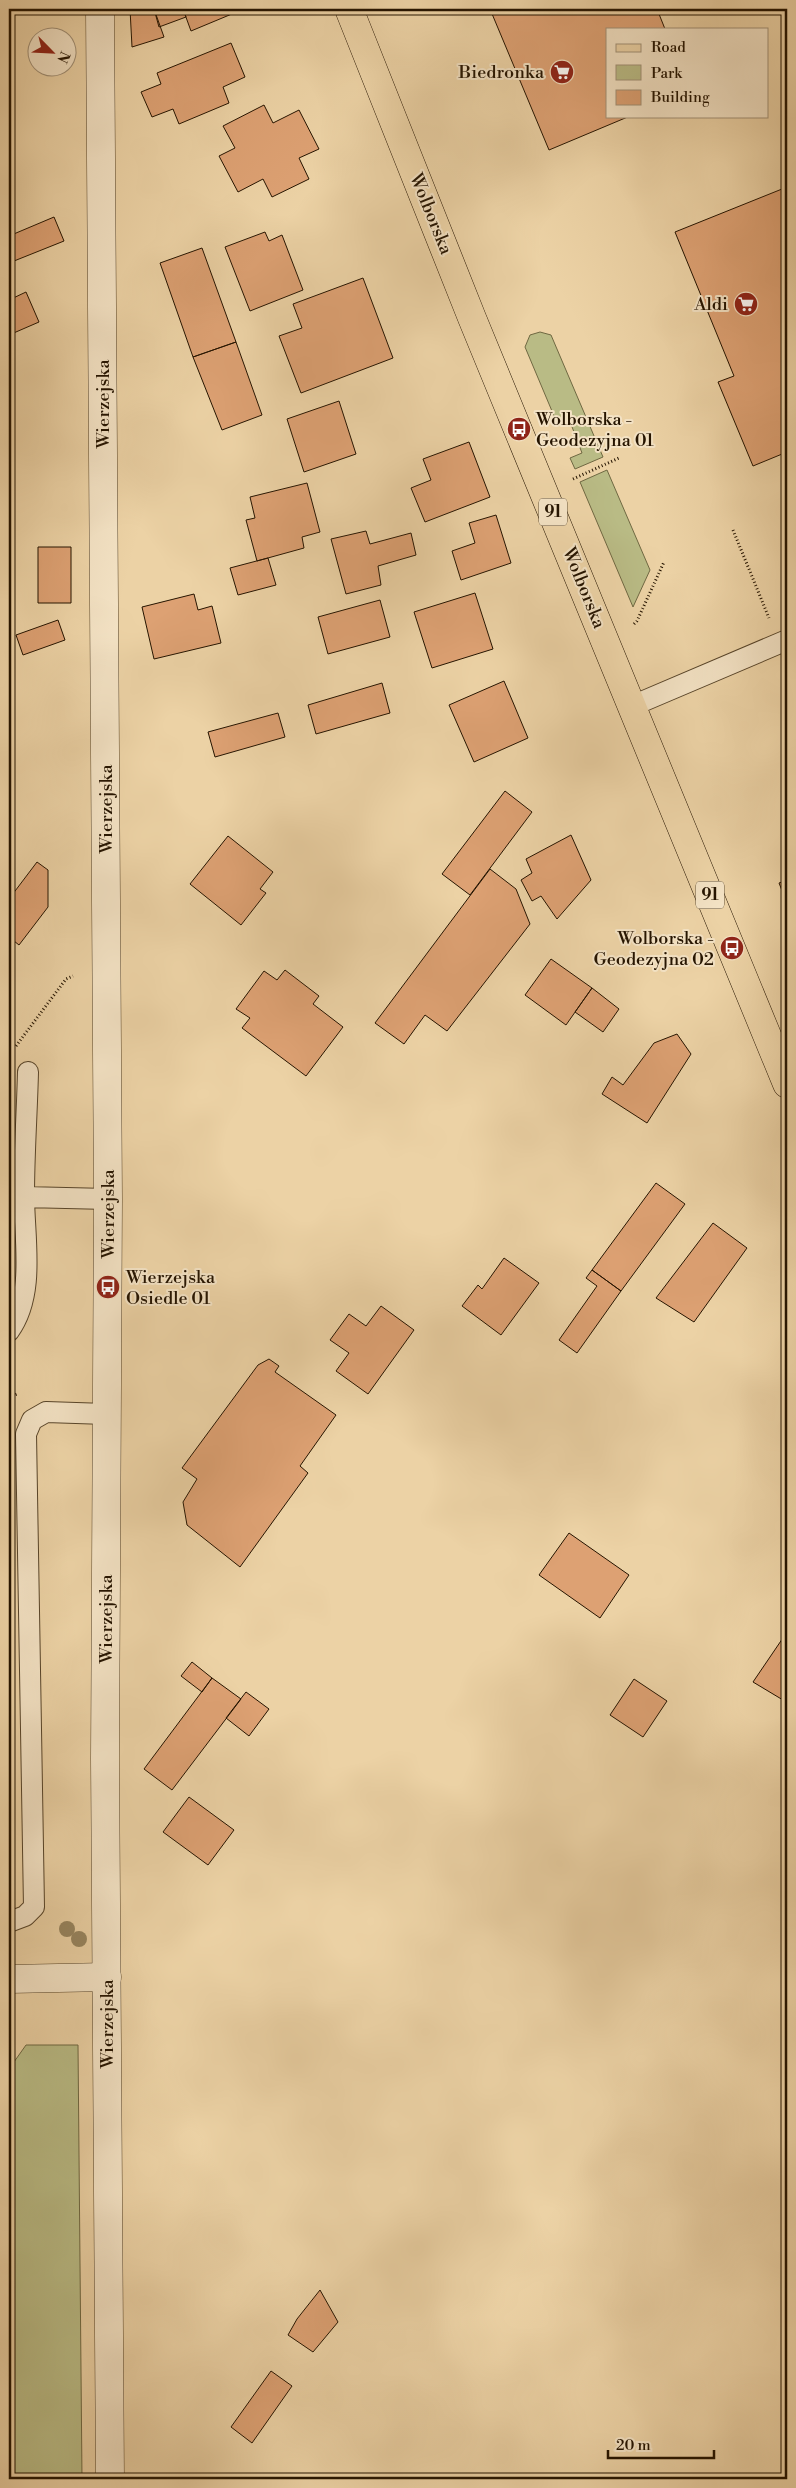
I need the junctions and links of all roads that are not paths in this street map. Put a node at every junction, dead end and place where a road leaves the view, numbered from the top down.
1 (100, 9) edge
2 (349, 9) edge
3 (787, 640) edge
4 (632, 706) junction
5 (28, 1072) dead end
6 (787, 1084) edge
7 (24, 1197) junction
8 (108, 1199) junction
9 (9, 1331) edge
10 (106, 1414) junction
11 (9, 1922) edge
12 (107, 1977) junction
13 (9, 1978) edge
14 (110, 2479) edge

1 - 8 street, Wierzejska
2 - 4 main road, Wolborska / 91
3 - 4 lane
4 - 6 main road, Wolborska / 91
5 - 7 lane
7 - 8 lane
7 - 9 lane
8 - 10 street, Wierzejska
10 - 11 lane
10 - 12 street, Wierzejska
12 - 13 street
12 - 14 street, Wierzejska

